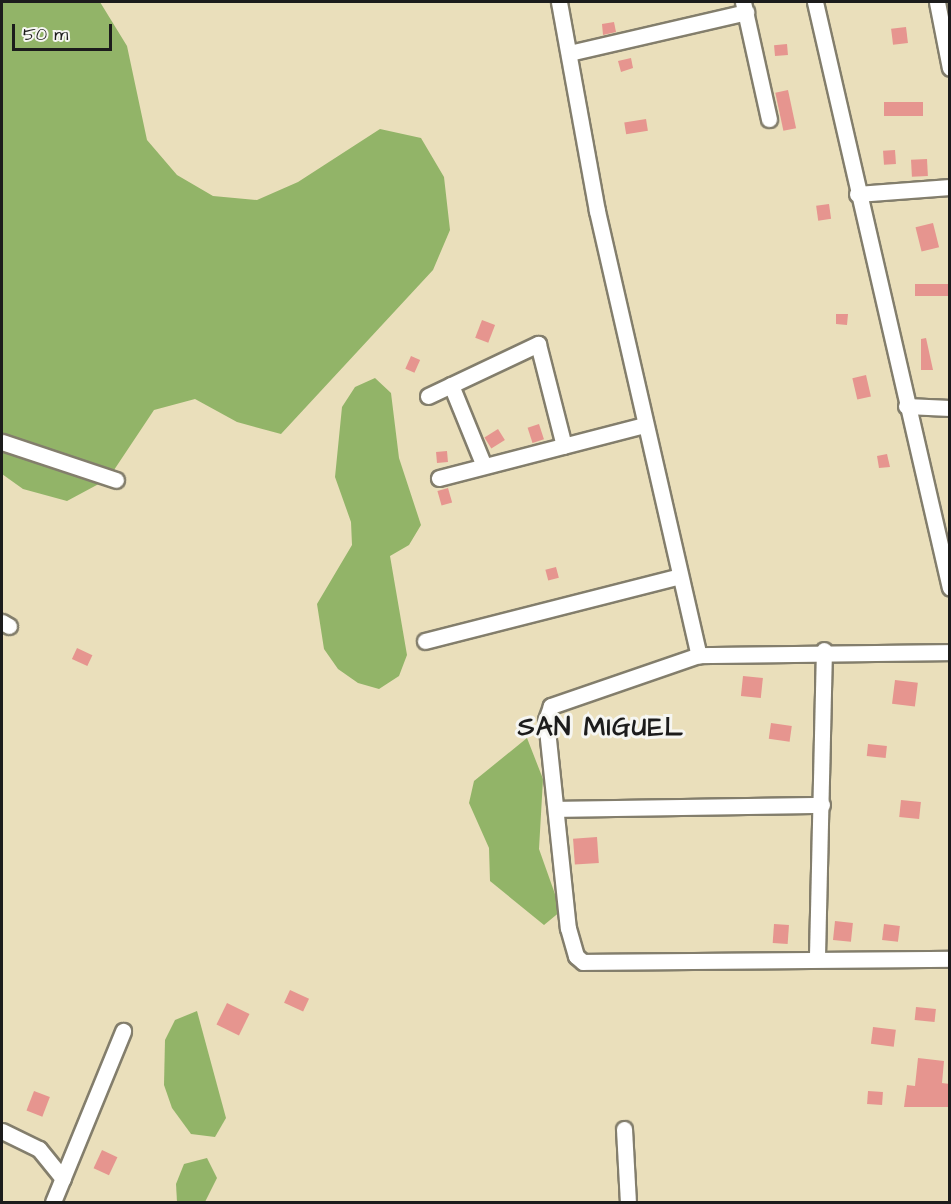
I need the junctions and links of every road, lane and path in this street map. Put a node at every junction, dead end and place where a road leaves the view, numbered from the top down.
1 (559, 2) edge
2 (815, 2) edge
3 (937, 2) edge
4 (745, 7) edge
5 (569, 53) junction
6 (950, 68) edge
7 (769, 119) dead end
8 (950, 187) edge
9 (857, 194) junction
10 (451, 385) junction
11 (429, 396) dead end
12 (906, 406) junction
13 (950, 408) edge
14 (644, 424) junction
15 (2, 442) edge
16 (564, 446) junction
17 (484, 466) junction
18 (439, 478) dead end
19 (116, 480) dead end
20 (677, 577) junction
21 (950, 588) edge
22 (424, 641) dead end
23 (824, 650) junction
24 (950, 652) edge
25 (699, 655) junction
26 (822, 804) junction
27 (557, 809) junction
28 (817, 956) junction
29 (950, 959) edge
30 (123, 1031) dead end
31 (624, 1129) dead end
32 (2, 1131) edge
33 (63, 1179) junction
34 (53, 1203) edge
35 (628, 1203) edge

1 - 5 street
2 - 9 street
3 - 6 street
4 - 5 street
4 - 7 street
5 - 14 street
8 - 9 street
9 - 12 street
10 - 11 street
10 - 16 street
10 - 17 street
12 - 13 street
12 - 21 street
14 - 16 street
14 - 20 street
15 - 19 street
16 - 17 street
17 - 18 street
20 - 22 street
20 - 25 street
23 - 24 street
23 - 25 street
23 - 26 street
25 - 27 street
26 - 27 street
26 - 28 street
27 - 28 street
28 - 29 street
30 - 33 street
31 - 35 street
32 - 33 street
33 - 34 street

